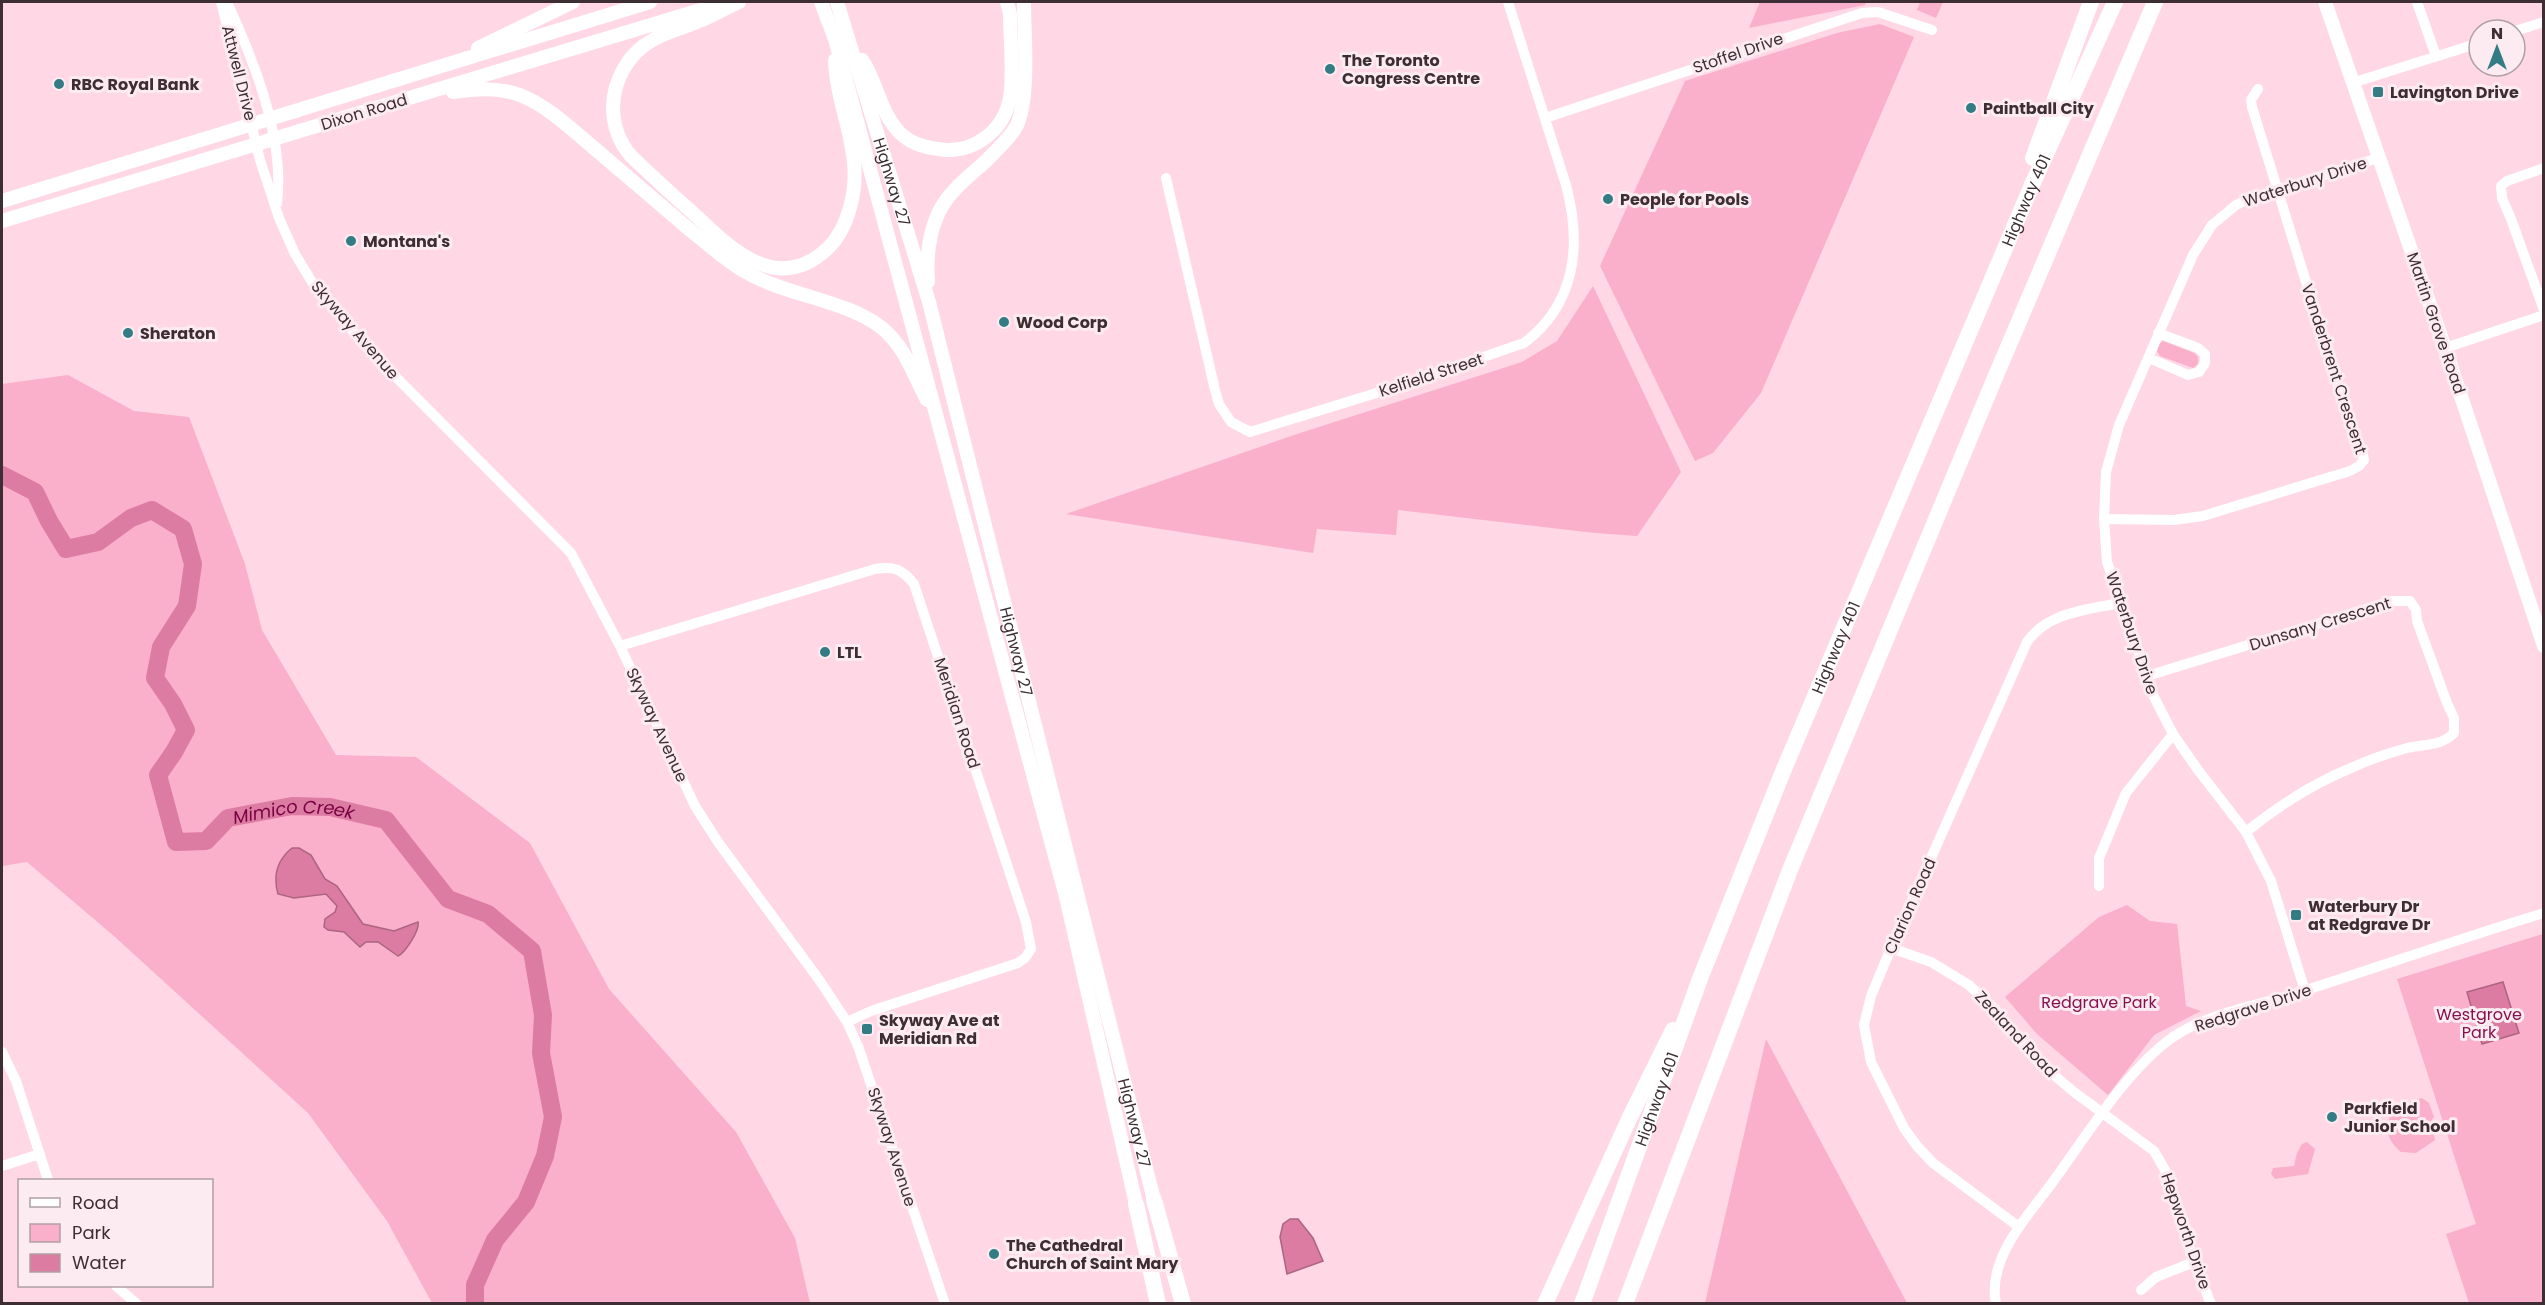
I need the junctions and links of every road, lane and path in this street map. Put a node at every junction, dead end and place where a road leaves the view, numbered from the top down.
1 (222, 2) edge
2 (227, 2) edge
3 (573, 2) edge
4 (650, 2) edge
5 (727, 2) edge
6 (739, 2) edge
7 (821, 2) edge
8 (837, 2) edge
9 (1007, 2) edge
10 (1024, 2) edge
11 (1508, 2) edge
12 (2091, 2) edge
13 (2115, 2) edge
14 (2155, 2) edge
15 (2167, 2) edge
16 (2325, 2) edge
17 (2417, 2) edge
18 (2544, 22) edge
19 (2527, 27) edge
20 (1932, 30) dead end
21 (835, 39) junction
22 (852, 46) junction
23 (2467, 47) edge
24 (2132, 55) junction
25 (2436, 56) junction
26 (445, 65) junction
27 (2352, 83) junction
28 (2258, 89) dead end
29 (415, 97) junction
30 (271, 118) junction
31 (1545, 118) junction
32 (252, 125) junction
33 (275, 139) junction
34 (257, 145) junction
35 (2378, 158) junction
36 (2544, 168) edge
37 (1166, 178) dead end
38 (2278, 191) junction
39 (2, 201) edge
40 (276, 207) junction
41 (2, 221) edge
42 (1994, 276) junction
43 (929, 302) junction
44 (2544, 312) edge
45 (2158, 333) junction
46 (2445, 348) junction
47 (2149, 358) junction
48 (938, 420) junction
49 (2104, 519) junction
50 (2120, 603) junction
51 (620, 646) junction
52 (2544, 646) edge
53 (2147, 676) junction
54 (2173, 734) junction
55 (2246, 832) junction
56 (2099, 886) dead end
57 (2544, 913) edge
58 (1891, 948) junction
59 (1701, 976) junction
60 (2305, 991) junction
61 (847, 1022) junction
62 (2, 1052) edge
63 (2104, 1113) junction
64 (40, 1154) junction
65 (2, 1166) edge
66 (48, 1179) edge
67 (1155, 1200) joint
68 (1136, 1204) joint
69 (2019, 1227) junction
70 (2194, 1262) junction
71 (117, 1287) edge
72 (2141, 1290) dead end
73 (137, 1304) edge
74 (945, 1304) edge
75 (1158, 1304) edge
76 (1183, 1304) edge
77 (1545, 1304) edge
78 (1582, 1304) edge
79 (1625, 1304) edge
80 (1996, 1304) edge
81 (2211, 1304) edge

1 - 32 street, Attwell Drive
2 - 30 street, Attwell Drive
3 - 26 main road
4 - 26 main road, Dixon Road
5 - 29 main road, Dixon Road
6 - 21 main road
7 - 21 main road, Highway 27
8 - 22 main road, Highway 27
9 - 22 main road
10 - 43 main road
11 - 31 street, Kelfield Street
12 - 42 highway
13 - 42 highway, Highway 401
14 - 24 highway
15 - 24 highway
16 - 27 main road, Martin Grove Road
17 - 25 street
18 - 19 street
20 - 31 street, Stoffel Drive
21 - 48 main road, Highway 27
22 - 43 main road, Highway 27
23 - 25 street
24 - 79 highway
25 - 27 street
26 - 30 main road, Dixon Road
27 - 35 main road, Martin Grove Road
28 - 38 street
29 - 33 main road, Dixon Road
29 - 48 main road
30 - 32 main road, Dixon Road
30 - 33 street, Attwell Drive
31 - 37 street, Kelfield Street
32 - 34 street, Attwell Drive
32 - 39 main road, Dixon Road
33 - 34 main road, Dixon Road
33 - 40 street, Skyway Avenue
34 - 40 street, Skyway Avenue
34 - 41 main road, Dixon Road
35 - 38 street, Waterbury Drive
35 - 46 main road, Martin Grove Road
36 - 44 street
38 - 45 street, Waterbury Drive
38 - 49 street, Vanderbrent Crescent
40 - 51 street, Skyway Avenue
42 - 59 highway, Highway 401
43 - 67 main road, Highway 27
44 - 46 street
45 - 47 street, Waterbury Drive
45 - 47 street
46 - 52 main road, Martin Grove Road
47 - 49 street, Waterbury Drive
48 - 68 main road, Highway 27
49 - 50 street, Waterbury Drive
50 - 53 street, Waterbury Drive
50 - 58 street, Clarion Road
51 - 61 street, Skyway Avenue
51 - 61 street, Meridian Road
53 - 54 street, Waterbury Drive
53 - 55 street, Dunsany Crescent
54 - 55 street, Waterbury Drive
54 - 56 street
55 - 60 street, Waterbury Drive
57 - 60 street, Redgrave Drive
58 - 63 street, Zealand Road
58 - 69 street, Clarion Road
59 - 77 highway
59 - 78 highway, Highway 401
60 - 63 street, Redgrave Drive
61 - 74 street, Skyway Avenue
62 - 64 street
63 - 69 street, Redgrave Drive
63 - 70 street, Hepworth Drive
64 - 65 street
64 - 66 street
67 - 76 highway, Highway 27
68 - 75 highway, Highway 27
69 - 80 street, Redgrave Drive
70 - 72 street
70 - 81 street, Hepworth Drive
71 - 73 street

